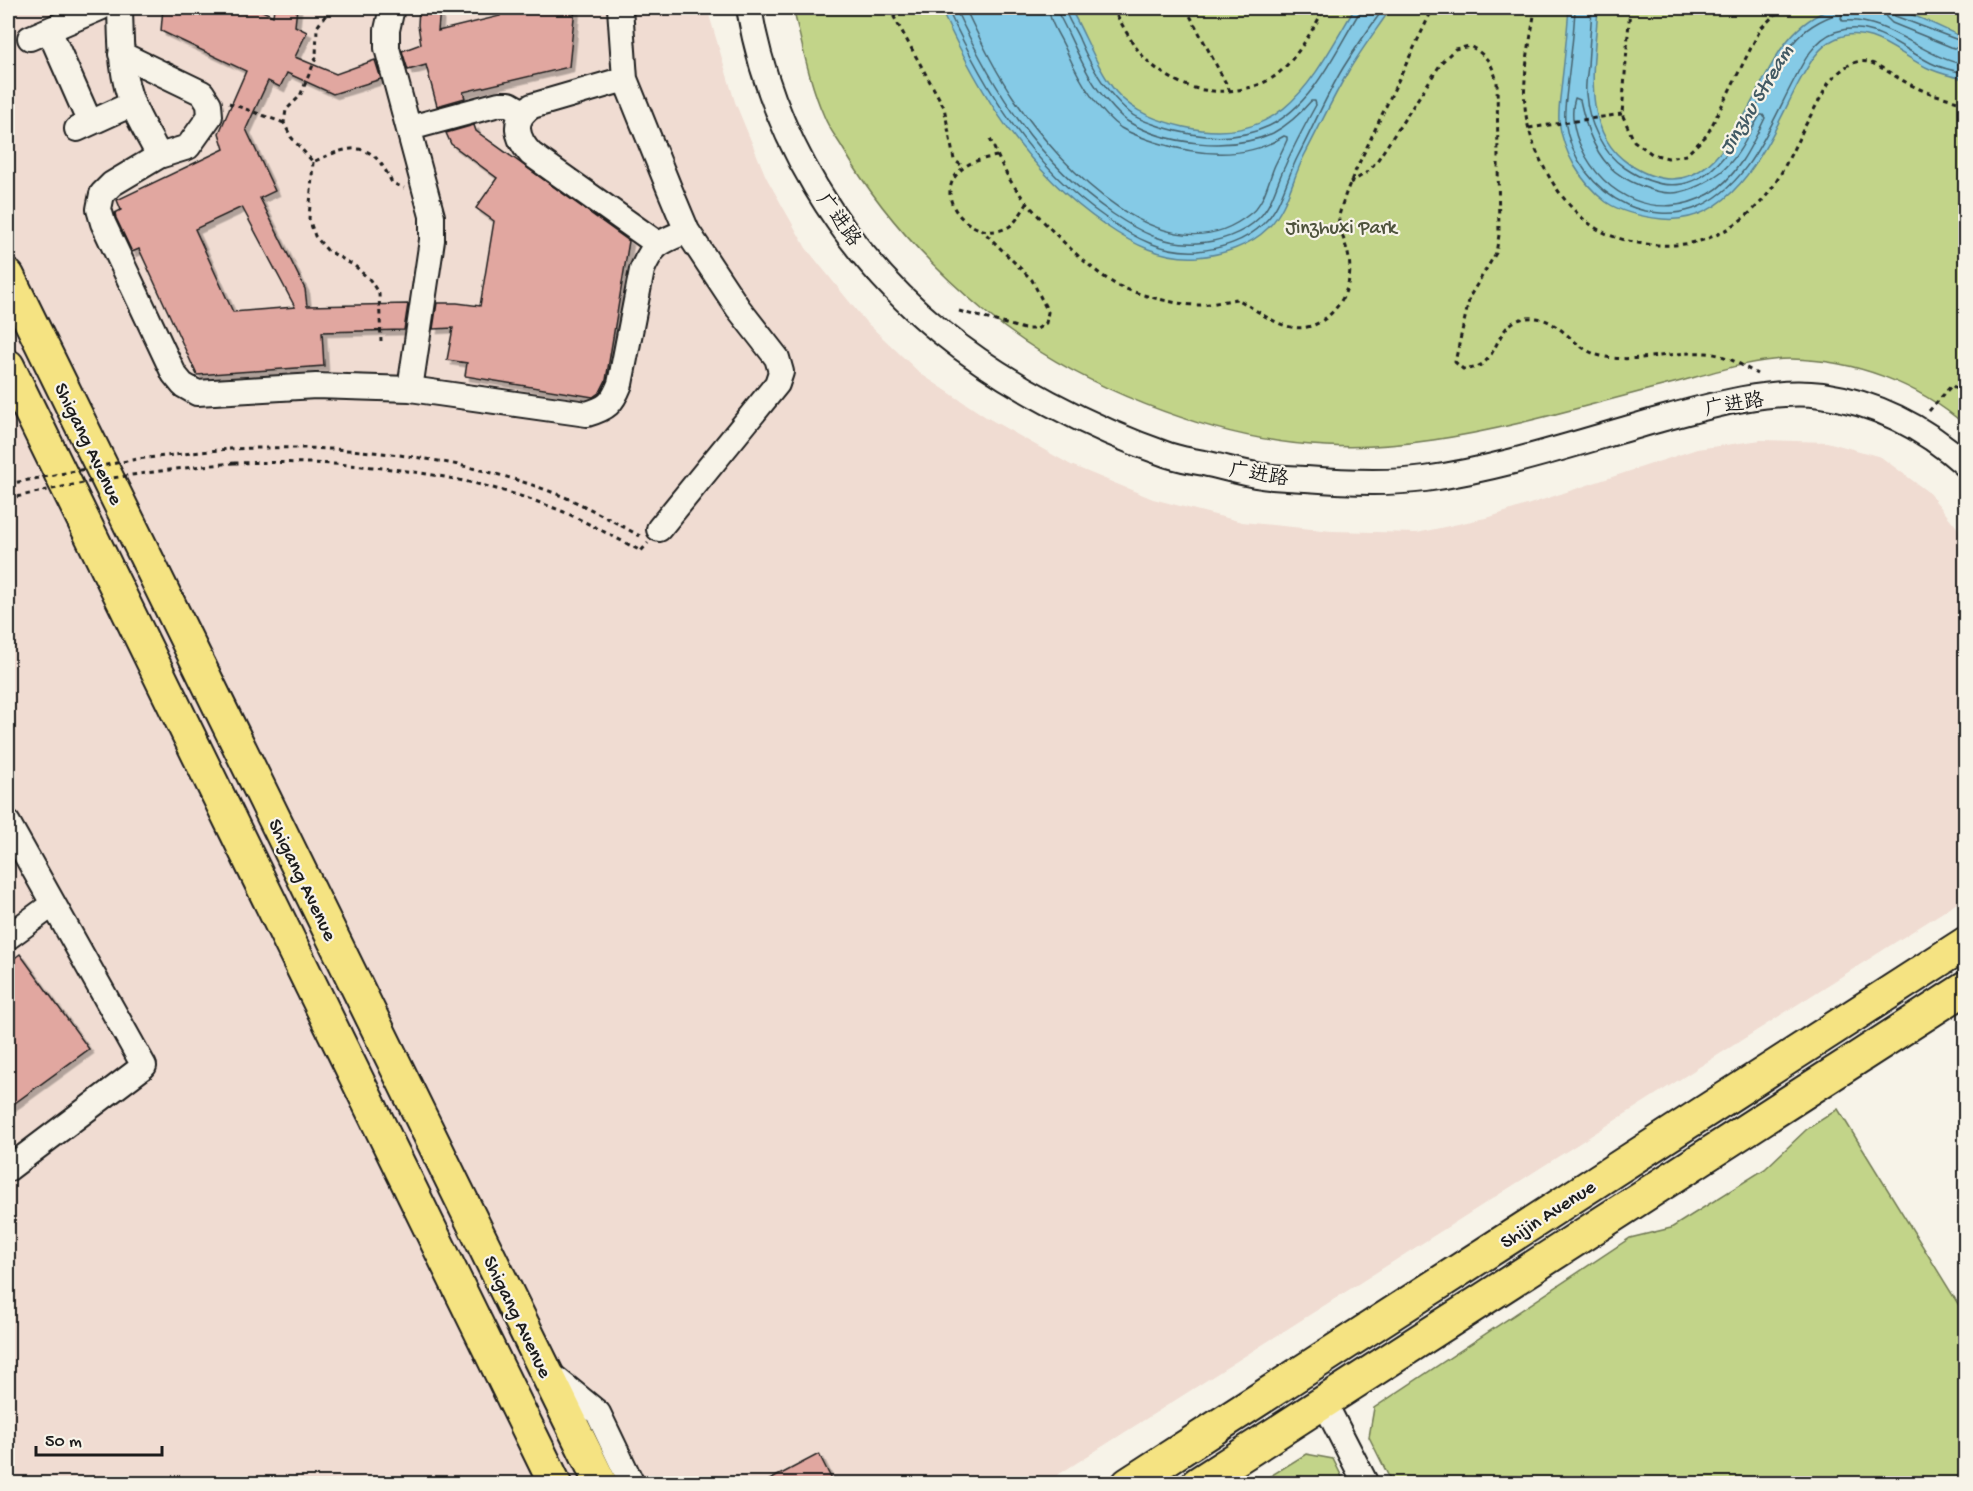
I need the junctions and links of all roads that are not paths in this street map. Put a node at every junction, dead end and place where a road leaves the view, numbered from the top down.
1 (100, 8) edge
2 (120, 8) edge
3 (392, 8) edge
4 (620, 8) edge
5 (749, 8) edge
6 (122, 54) junction
7 (625, 79) junction
8 (132, 104) junction
9 (523, 111) junction
10 (410, 128) junction
11 (159, 156) junction
12 (687, 231) junction
13 (658, 244) junction
14 (8, 276) edge
15 (8, 366) edge
16 (410, 388) junction
17 (1965, 465) edge
18 (654, 535) road end
19 (8, 823) edge
20 (53, 904) junction
21 (8, 937) edge
22 (1965, 943) edge
23 (1965, 988) edge
24 (8, 1169) edge
25 (545, 1370) junction
26 (1324, 1402) junction
27 (555, 1484) edge
28 (601, 1484) edge
29 (632, 1484) edge
30 (1128, 1484) edge
31 (1197, 1484) edge
32 (1366, 1484) edge

1 - 8 street
2 - 6 street
3 - 10 street
4 - 7 street
5 - 17 street, 广进路
6 - 8 street
6 - 11 street
7 - 9 street
7 - 12 street
8 - 11 street
9 - 10 street
9 - 13 street
10 - 16 street
11 - 16 street
12 - 13 street
12 - 18 street
13 - 16 street
14 - 25 main road, Shigang Avenue
15 - 27 main road, Shigang Avenue
19 - 20 street
20 - 21 street
20 - 24 street
22 - 30 main road, Shijin Avenue
23 - 26 main road, Shijin Avenue
25 - 28 main road, Shigang Avenue
25 - 29 street
26 - 31 main road, Shijin Avenue
26 - 32 street

